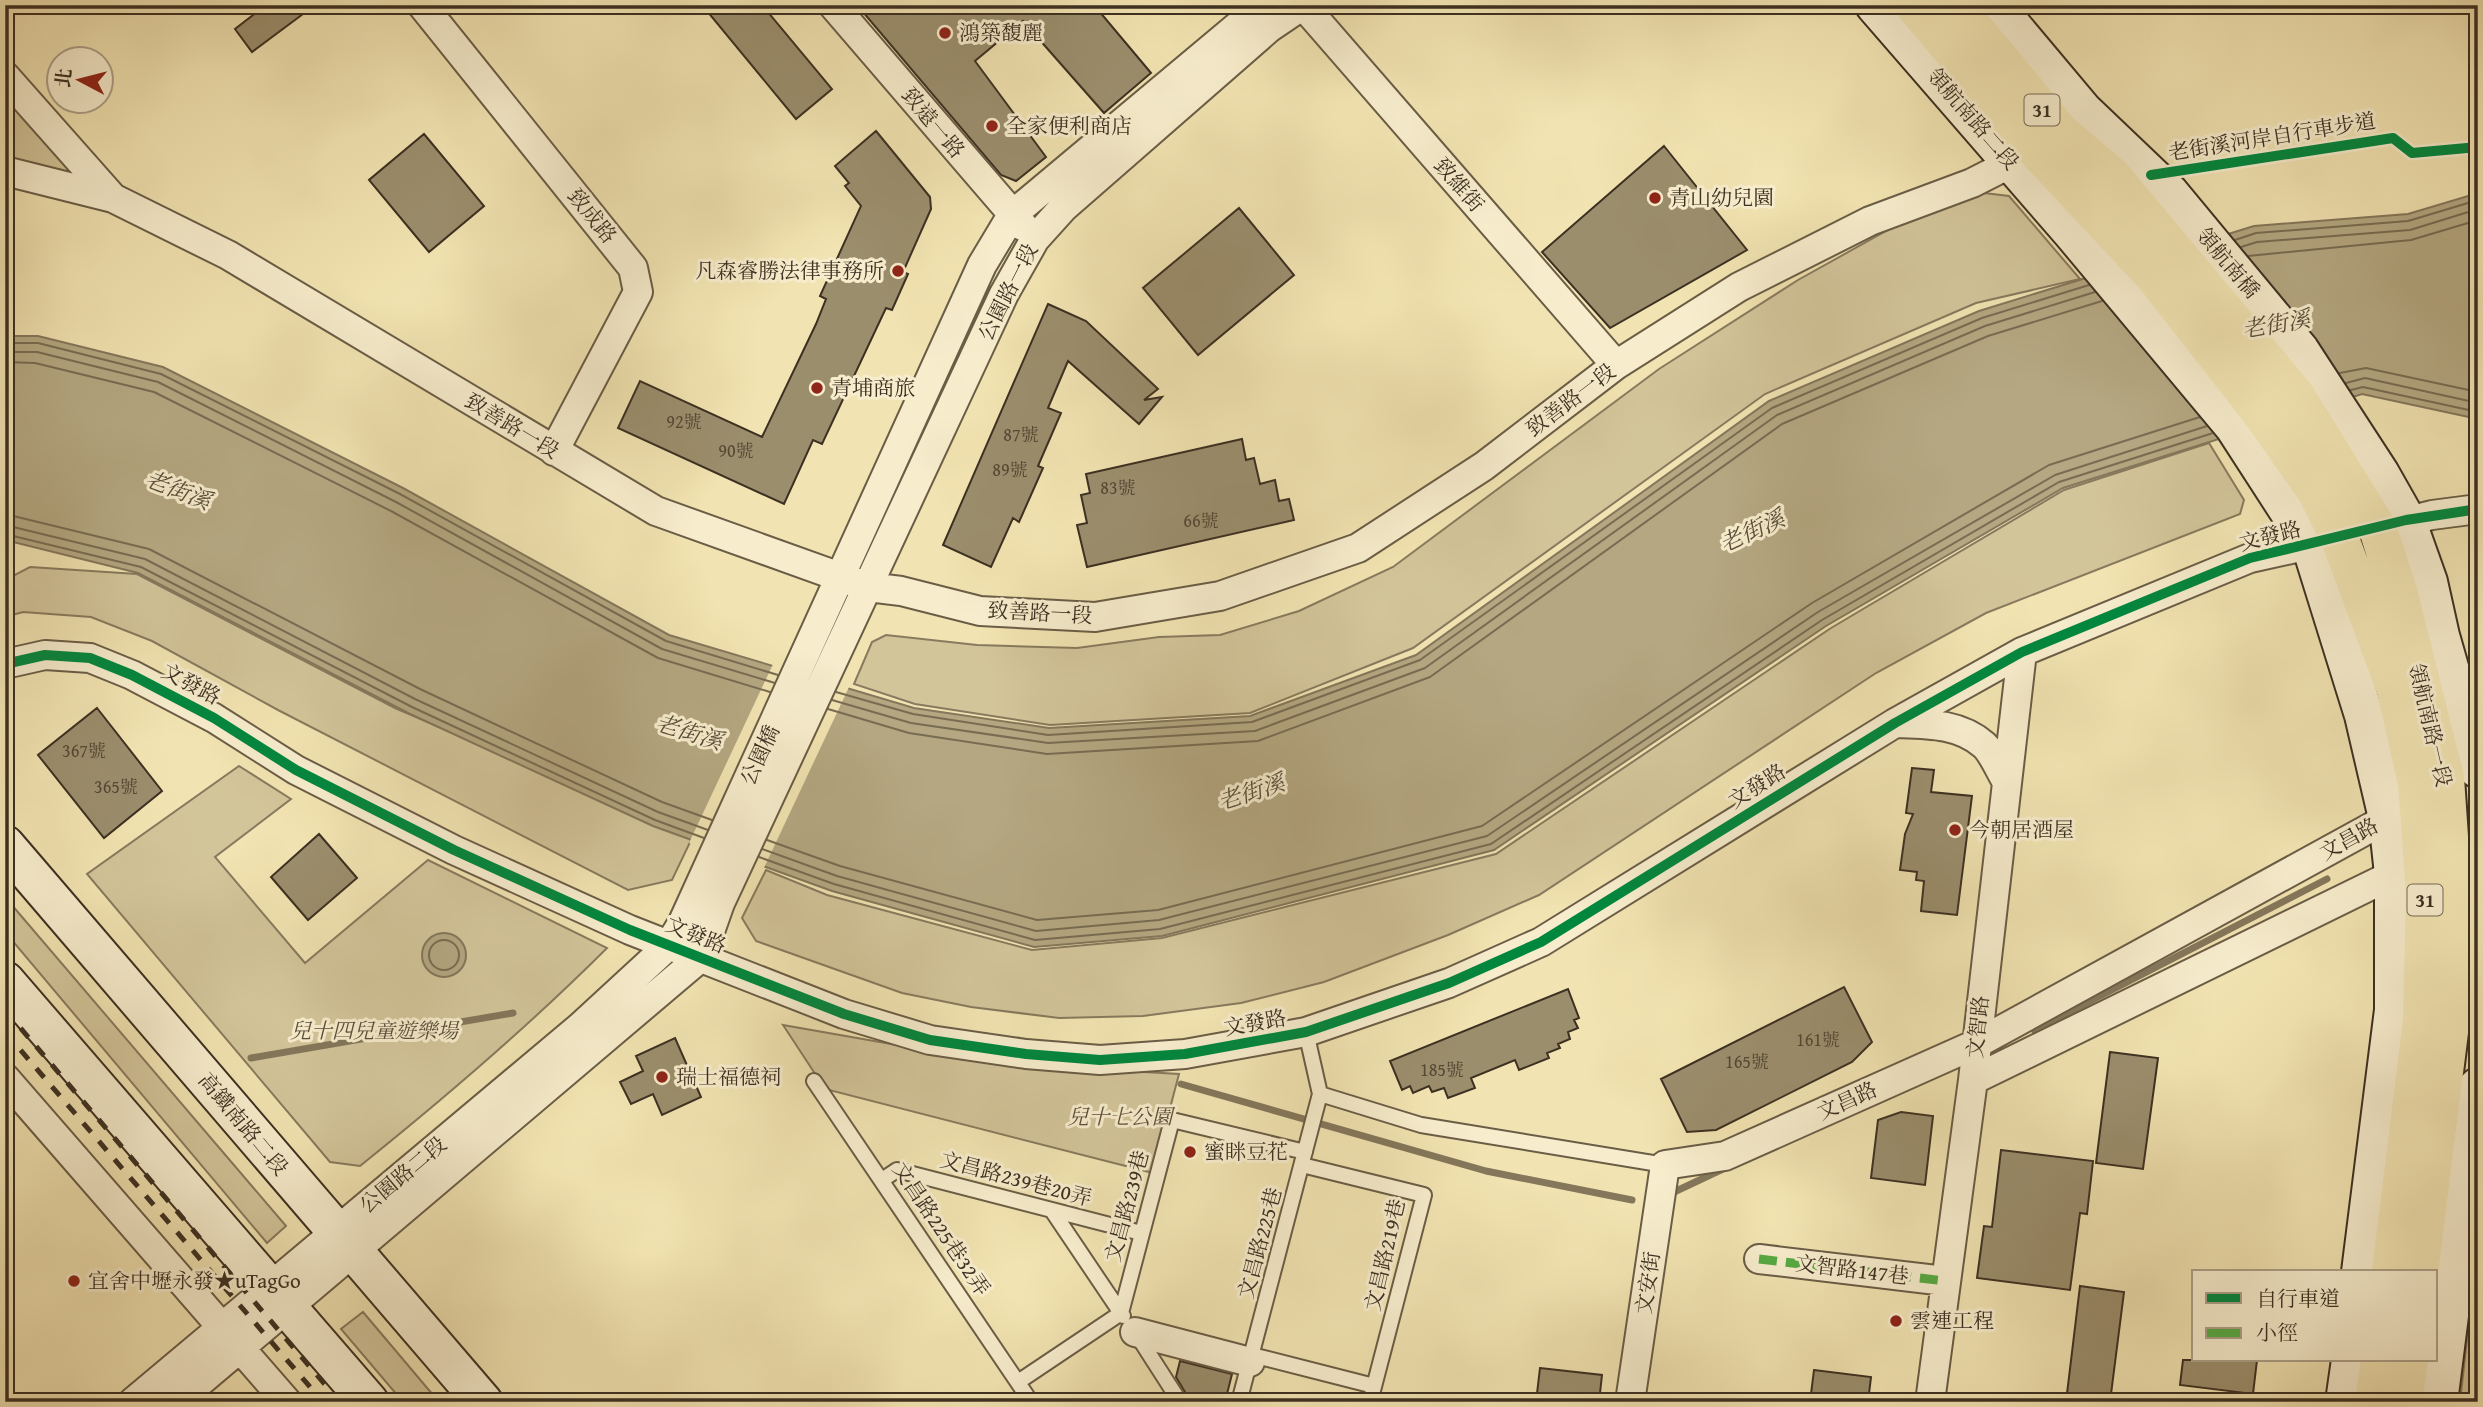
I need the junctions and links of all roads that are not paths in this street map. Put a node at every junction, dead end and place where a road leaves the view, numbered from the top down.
1 (422, 5) edge
2 (833, 5) edge
3 (1263, 5) edge
4 (1303, 5) edge
5 (1875, 5) edge
6 (1914, 5) edge
7 (1955, 5) edge
8 (1994, 5) edge
9 (5, 76) edge
10 (2048, 139) junction
11 (5, 171) edge
12 (113, 198) junction
13 (2120, 212) junction
14 (1012, 215) junction
15 (1035, 239) junction
16 (1616, 365) junction
17 (554, 451) junction
18 (2332, 487) junction
19 (2478, 509) edge
20 (2392, 525) junction
21 (2325, 542) junction
22 (840, 577) junction
23 (868, 587) junction
24 (836, 625) junction
25 (2022, 652) junction
26 (5, 664) edge
27 (1895, 723) junction
28 (2478, 769) edge
29 (2007, 782) junction
30 (2388, 818) junction
31 (5, 845) edge
32 (2394, 874) junction
33 (708, 897) junction
34 (669, 944) junction
35 (701, 957) junction
36 (5, 982) edge
37 (1306, 1032) junction
38 (1976, 1044) junction
39 (5, 1077) edge
40 (1973, 1080) junction
41 (814, 1081) dead end
42 (2478, 1087) edge
43 (1320, 1094) junction
44 (1303, 1159) junction
45 (1665, 1165) junction
46 (882, 1180) junction
47 (1053, 1212) junction
48 (1141, 1233) junction
49 (343, 1242) junction
50 (1759, 1259) dead end
51 (2361, 1270) edge
52 (2391, 1270) edge
53 (2419, 1270) edge
54 (1945, 1282) junction
55 (278, 1297) junction
56 (1128, 1323) junction
57 (220, 1327) junction
58 (239, 1348) junction
59 (1251, 1358) junction
60 (2351, 1362) edge
61 (2380, 1362) edge
62 (2409, 1362) edge
63 (1018, 1382) junction
64 (1374, 1386) junction
65 (133, 1402) edge
66 (176, 1402) edge
67 (287, 1402) edge
68 (369, 1402) edge
69 (483, 1402) edge
70 (1031, 1402) edge
71 (1180, 1402) edge
72 (1239, 1402) edge
73 (1370, 1402) edge
74 (1630, 1402) edge
75 (1930, 1402) edge
76 (2345, 1402) edge
77 (2374, 1402) edge
78 (2403, 1402) edge
79 (2438, 1402) edge

1 - 17 street, 致成路
2 - 14 street, 致遠一路
3 - 14 street, 公園路一段
4 - 15 street, 公園路一段
4 - 16 street, 致維街
5 - 10 street, 領航南路二段 / 31
6 - 10 main road, 領航南路二段 / 31
7 - 10 main road, 領航南路二段 / 31
8 - 10 street, 領航南路二段 / 31
9 - 12 street
10 - 13 street, 領航南路二段 / 31
10 - 13 main road, 領航南路二段 / 31
10 - 16 street, 致善路一段
11 - 12 street, 致善路一段
12 - 17 street, 致善路一段
13 - 18 main road, 領航南橋 / 31
13 - 18 street, 31
14 - 15 street, 致遠一路
14 - 22 street, 公園路一段
15 - 23 street, 公園路一段
16 - 23 street, 致善路一段
17 - 22 street, 致善路一段
18 - 20 main road, 領航南路一段 / 31
18 - 21 main road, 領航南路一段 / 31
19 - 20 street, 文發路
20 - 21 street, 文發路
20 - 28 street, 領航南路一段 / 31
20 - 53 main road, 領航南路一段 / 31
21 - 25 street, 文發路
21 - 30 street, 領航南路一段 / 31
21 - 52 main road, 領航南路一段 / 31
22 - 23 street, 致善路一段
22 - 24 street, 公園路一段
23 - 24 street, 公園路一段
24 - 33 street, 公園橋
25 - 27 street, 文發路
25 - 29 street, 文智路
26 - 34 street, 文發路
27 - 29 street
27 - 37 street, 文發路
29 - 38 street, 文智路
30 - 32 street, 領航南路一段 / 31
30 - 38 street, 文昌路
31 - 49 street, 高鐵南路二段
32 - 40 street
32 - 51 street, 領航南路一段 / 31
33 - 34 street
33 - 35 street
34 - 35 street, 文發路
34 - 49 street, 公園路二段
35 - 37 street, 文發路
35 - 49 street, 公園路二段
36 - 55 street
37 - 43 lane
38 - 40 street, 文智路
38 - 45 street, 文昌路
39 - 57 street
40 - 54 street, 文智路
41 - 46 lane, 文昌路225巷32弄
42 - 79 street
43 - 44 lane, 文昌路225巷
43 - 45 lane, 文昌路
44 - 48 lane, 文昌路239巷
44 - 59 lane, 文昌路225巷
44 - 64 lane, 文昌路219巷
45 - 74 street, 文安街
46 - 47 lane, 文昌路239巷20弄
46 - 63 lane, 文昌路225巷32弄
47 - 48 lane, 文昌路239巷20弄
47 - 56 lane
48 - 56 lane, 文昌路239巷
49 - 55 street, 公園路二段
49 - 69 street, 高鐵南路二段
50 - 54 street, 文智路147巷
54 - 75 street, 文智路
55 - 57 street, 公園路二段
55 - 58 street, 公園路二段
55 - 68 street
56 - 59 street
56 - 63 lane
56 - 71 lane
57 - 58 street
57 - 65 street, 公園路二段
58 - 66 street, 公園路二段
58 - 67 street
59 - 64 lane
59 - 72 lane, 文昌路225巷
60 - 76 street
61 - 77 main road
62 - 78 main road
63 - 70 lane, 文昌路225巷32弄
64 - 73 lane, 文昌路219巷

